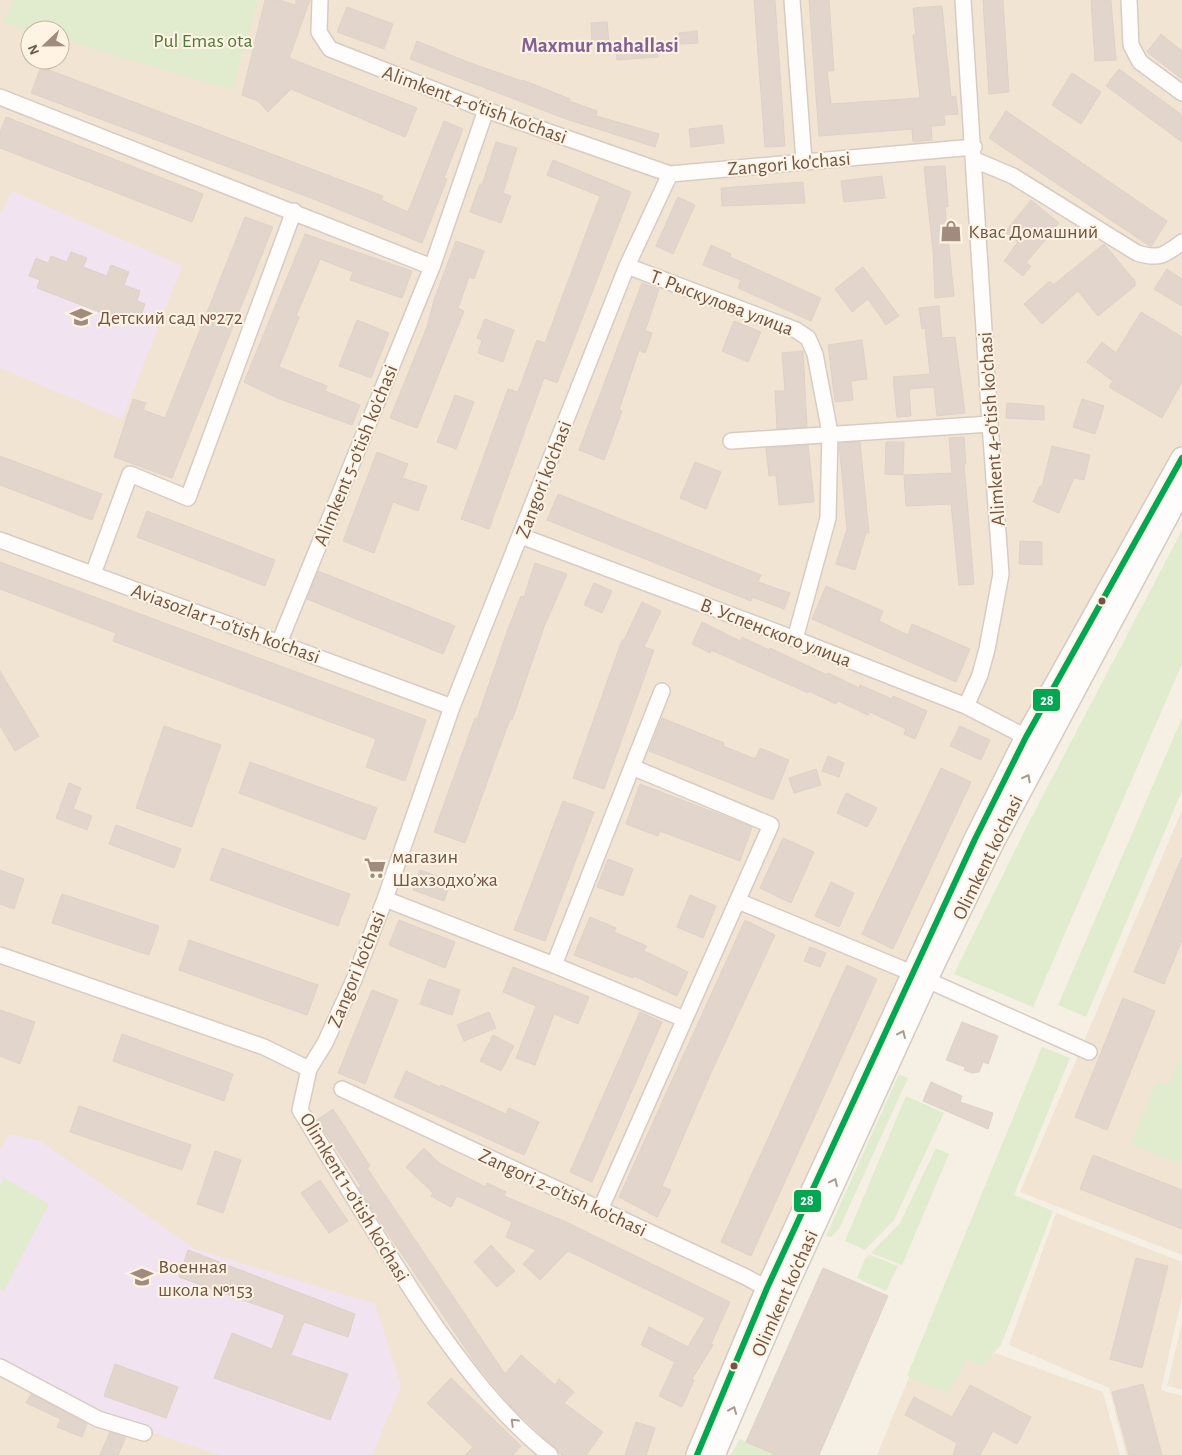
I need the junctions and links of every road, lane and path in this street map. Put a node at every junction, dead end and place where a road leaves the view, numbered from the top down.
1 (320, 0) edge
2 (792, 0) edge
3 (963, 0) edge
4 (1129, 0) edge
5 (1182, 93) edge
6 (0, 97) edge
7 (486, 110) junction
8 (974, 154) junction
9 (804, 162) junction
10 (670, 174) junction
11 (294, 211) junction
12 (1182, 242) edge
13 (627, 266) junction
14 (432, 267) junction
15 (990, 424) junction
16 (830, 433) junction
17 (731, 441) dead end
18 (1182, 458) edge
19 (1182, 489) edge
20 (521, 536) junction
21 (0, 540) edge
22 (93, 574) junction
23 (795, 639) junction
24 (280, 643) junction
25 (662, 692) dead end
26 (966, 706) junction
27 (452, 707) junction
28 (1026, 737) junction
29 (632, 767) junction
30 (385, 899) junction
31 (738, 901) junction
32 (0, 955) edge
33 (554, 965) junction
34 (919, 977) junction
35 (684, 1019) junction
36 (1089, 1052) dead end
37 (309, 1069) junction
38 (342, 1089) dead end
39 (600, 1210) junction
40 (774, 1292) junction
41 (0, 1367) edge
42 (144, 1433) dead end
43 (550, 1455) edge
44 (697, 1455) edge
45 (714, 1455) edge

1 - 7 street, Alimkent 4-o'tish ko'chasi
2 - 9 street
3 - 8 street, Alimkent 4-o'tish ko'chasi
4 - 5 street
6 - 11 street
7 - 10 street, Alimkent 4-o'tish ko'chasi
7 - 14 street, Alimkent 5-o'tish ko'chasi
8 - 9 street, Zangori ko'chasi
8 - 12 street
8 - 15 street, Alimkent 4-o'tish ko'chasi
9 - 10 street, Zangori ko'chasi
10 - 13 street, Zangori ko'chasi
11 - 14 street
11 - 22 street
13 - 16 street, Т. Рыскулова улица
13 - 20 street, Zangori ko'chasi
14 - 24 street, Alimkent 5-o'tish ko'chasi
15 - 16 street
15 - 26 street, Alimkent 4-o'tish ko'chasi
16 - 17 street
16 - 23 street, Т. Рыскулова улица
18 - 28 main road, Olimkent ko'chasi
34 -> 19 main road, Olimkent ko'chasi
20 - 23 street, В. Успенского улица
20 - 27 street, Zangori ko'chasi
21 - 22 street, Aviasozlar 1-o'tish ko'chasi
22 - 24 street, Aviasozlar 1-o'tish ko'chasi
23 - 26 street, В. Успенского улица
24 - 27 street, Aviasozlar 1-o'tish ko'chasi
25 - 29 street
26 - 28 street, В. Успенского улица
27 - 30 street, Zangori ko'chasi
28 - 34 main road, Olimkent ko'chasi
29 - 31 street
29 - 33 street
30 - 33 street
30 - 37 street, Zangori ko'chasi
31 - 34 street
31 - 35 street
32 - 37 street
33 - 35 street
34 - 36 street
34 - 40 main road, Olimkent ko'chasi
35 - 39 street
43 -> 37 street, Olimkent 1-o'tish ko'chasi
38 - 39 street, Zangori 2-o'tish ko'chasi
39 - 40 street, Zangori 2-o'tish ko'chasi
40 - 44 main road, Olimkent ko'chasi
45 -> 40 main road, Olimkent ko'chasi
41 - 42 street

